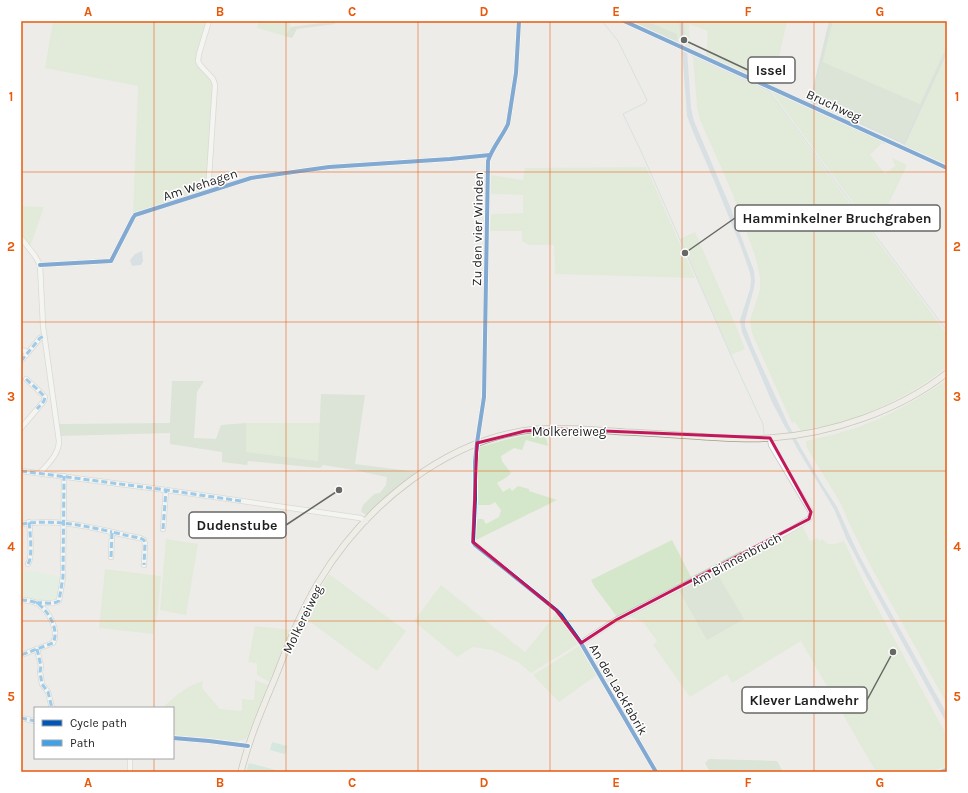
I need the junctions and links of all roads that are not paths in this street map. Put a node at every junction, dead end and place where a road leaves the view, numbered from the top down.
1 (209, 21) edge
2 (519, 21) edge
3 (624, 21) edge
4 (490, 155) junction
5 (947, 168) edge
6 (208, 192) junction
7 (21, 238) edge
8 (40, 265) junction
9 (44, 336) junction
10 (21, 350) edge
11 (27, 353) junction
12 (21, 361) edge
13 (947, 373) edge
14 (26, 379) dead end
15 (21, 428) edge
16 (770, 438) junction
17 (477, 443) junction
18 (21, 471) edge
19 (40, 473) junction
20 (64, 476) junction
21 (166, 490) junction
22 (366, 521) junction
23 (29, 522) junction
24 (63, 523) junction
25 (21, 524) edge
26 (163, 529) dead end
27 (112, 532) junction
28 (111, 557) dead end
29 (28, 564) dead end
30 (144, 565) dead end
31 (21, 600) edge
32 (36, 603) junction
33 (581, 643) junction
34 (37, 649) junction
35 (21, 655) edge
36 (52, 707) edge
37 (21, 718) edge
38 (34, 721) edge
39 (174, 738) edge
40 (248, 746) junction
41 (130, 759) edge
42 (130, 772) edge
43 (241, 772) edge
44 (656, 772) edge

1 - 6 street
2 - 4 street, Zu den vier Winden
3 - 5 street, Bruchweg
4 - 6 street, Am Wehagen
4 - 17 street, Zu den vier Winden
6 - 8 street, Am Wehagen
7 - 8 street
8 - 9 street
9 - 11 street
9 - 19 street
10 - 11 street
11 - 12 street
13 - 16 main road, Molkereiweg
14 - 15 street
16 - 17 main road, Molkereiweg
16 - 33 street, Am Binnenbruch
17 - 22 main road, Molkereiweg
17 - 33 street, An der Lackfabrik
18 - 19 street
19 - 20 street
20 - 21 street
20 - 24 street
21 - 22 street
21 - 26 street
22 - 40 main road, Molkereiweg
23 - 24 street
23 - 25 street
23 - 29 street
24 - 27 street
24 - 32 street
27 - 28 street
27 - 30 street
31 - 32 street
32 - 34 street
33 - 44 street, An der Lackfabrik
34 - 35 street
34 - 36 street
37 - 38 street
39 - 40 street
40 - 43 main road, Molkereiweg
41 - 42 street

